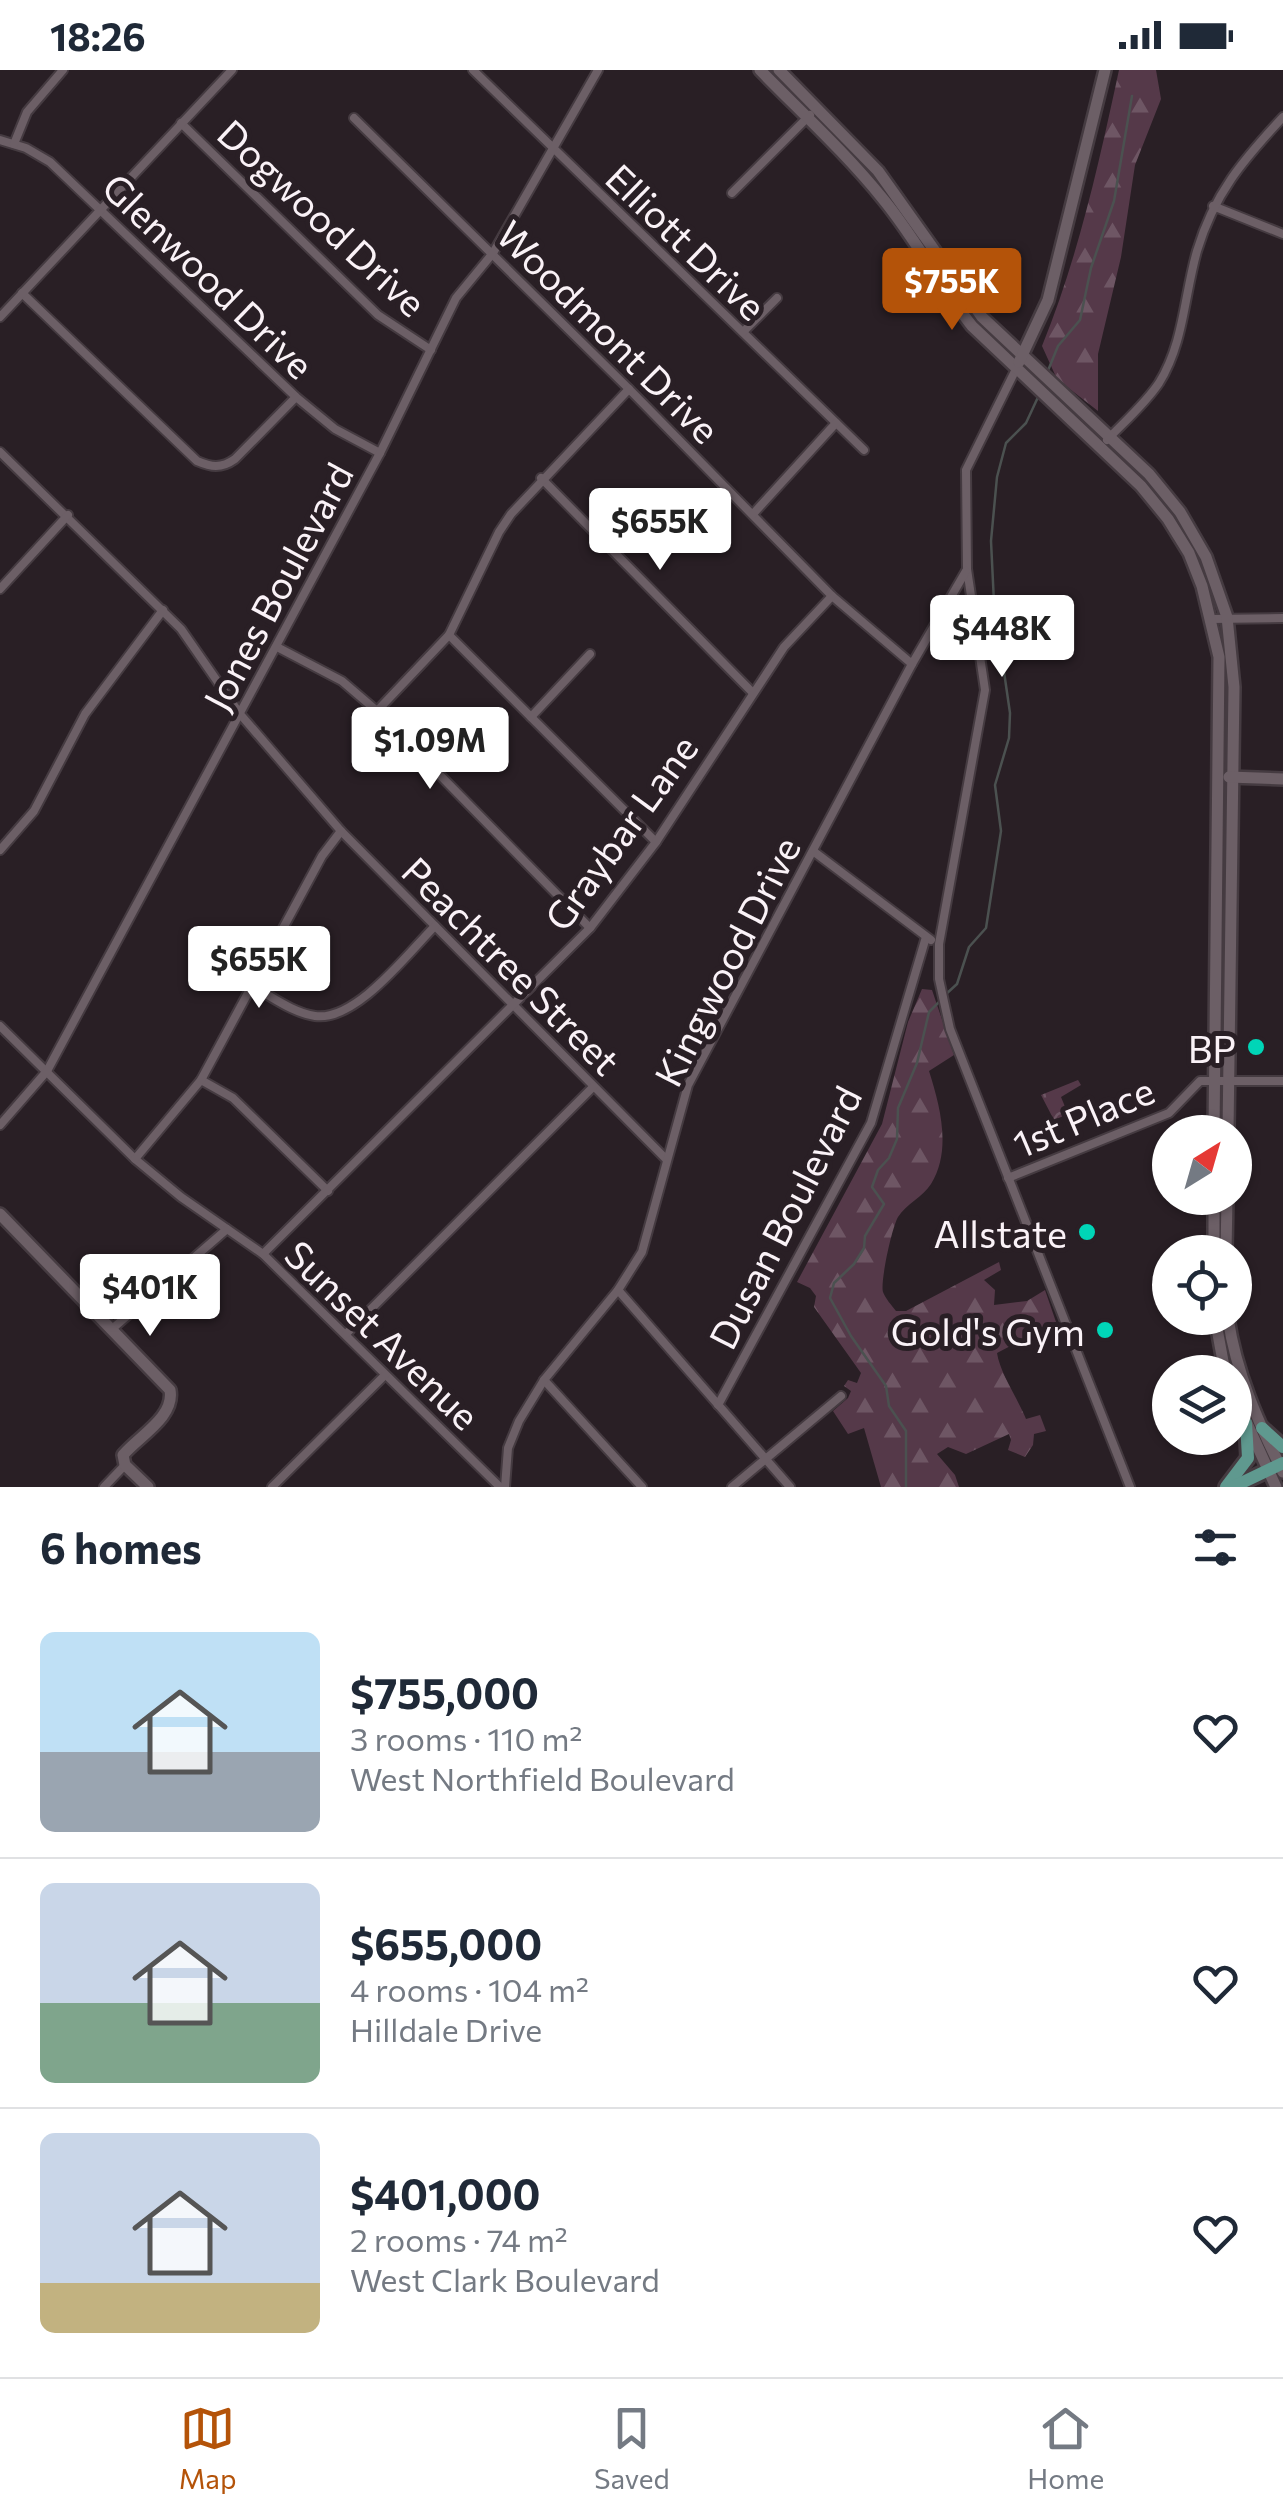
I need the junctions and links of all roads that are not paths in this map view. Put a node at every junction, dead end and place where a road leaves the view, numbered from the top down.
1 (63, 70) edge
2 (232, 70) edge
3 (472, 70) edge
4 (598, 70) edge
5 (760, 70) edge
6 (778, 70) edge
7 (1105, 70) edge
8 (812, 114) junction
9 (1283, 117) edge
10 (354, 118) dead end
11 (181, 123) junction
12 (0, 140) edge
13 (14, 144) junction
14 (553, 150) junction
15 (732, 192) dead end
16 (1214, 206) junction
17 (101, 209) junction
18 (1283, 234) edge
19 (493, 253) junction
20 (22, 293) junction
21 (777, 298) dead end
22 (0, 317) edge
23 (743, 332) junction
24 (431, 350) junction
25 (1019, 362) junction
26 (630, 388) junction
27 (296, 397) junction
28 (836, 422) junction
29 (1106, 442) junction
30 (864, 450) dead end
31 (0, 452) edge
32 (380, 454) junction
33 (541, 478) junction
34 (752, 514) junction
35 (68, 515) junction
36 (967, 569) junction
37 (0, 589) edge
38 (832, 596) junction
39 (163, 610) junction
40 (1227, 617) junction
41 (1283, 618) edge
42 (1212, 619) junction
43 (448, 635) junction
44 (277, 647) junction
45 (590, 654) dead end
46 (912, 664) junction
47 (753, 693) junction
48 (377, 711) junction
49 (240, 714) junction
50 (531, 718) junction
51 (1220, 778) junction
52 (1234, 778) junction
53 (1283, 778) edge
54 (341, 831) junction
55 (656, 842) junction
56 (2, 844) edge
57 (1218, 848) junction
58 (1232, 848) junction
59 (813, 851) junction
60 (435, 926) junction
61 (590, 928) junction
62 (926, 937) junction
63 (939, 944) junction
64 (252, 986) junction
65 (516, 1004) junction
66 (0, 1026) edge
67 (46, 1071) junction
68 (201, 1080) junction
69 (1214, 1080) junction
70 (1228, 1080) junction
71 (1283, 1081) edge
72 (593, 1087) junction
73 (1214, 1115) edge
74 (1228, 1115) edge
75 (0, 1125) edge
76 (135, 1159) junction
77 (666, 1159) junction
78 (1008, 1178) junction
79 (328, 1190) junction
80 (0, 1214) edge
81 (227, 1229) junction
82 (263, 1254) junction
83 (618, 1290) junction
84 (112, 1330) junction
85 (346, 1334) junction
86 (1231, 1335) edge
87 (385, 1375) junction
88 (544, 1380) junction
89 (842, 1396) dead end
90 (718, 1405) junction
91 (1262, 1428) junction
92 (1252, 1431) edge
93 (1283, 1446) edge
94 (1248, 1455) edge
95 (766, 1460) junction
96 (125, 1466) junction
97 (1278, 1468) edge
98 (104, 1487) edge
99 (148, 1487) edge
100 (272, 1487) edge
101 (502, 1487) edge
102 (642, 1487) edge
103 (732, 1487) edge
104 (790, 1487) edge
105 (1130, 1487) edge
106 (1229, 1487) edge
107 (1276, 1487) edge

1 - 13 street
2 - 11 street
3 - 14 street, Elliott Drive
4 - 14 street, Jones Boulevard
5 - 8 main road
6 - 8 main road
7 - 25 main road
8 - 15 street
8 - 25 main road
9 - 16 street
10 - 19 street, Woodmont Drive
11 - 17 street
11 - 24 street, Dogwood Drive
12 - 13 street, Glenwood Drive
13 - 17 street, Glenwood Drive
14 - 19 street, Jones Boulevard
14 - 23 street, Elliott Drive
16 - 18 street
16 - 29 street
17 - 20 street
17 - 27 street, Glenwood Drive
19 - 24 street, Jones Boulevard
19 - 26 street, Woodmont Drive
20 - 22 street
20 - 27 street
21 - 23 street
23 - 28 street, Elliott Drive
24 - 32 street, Jones Boulevard
25 - 29 main road
25 - 36 street
26 - 33 street
26 - 34 street, Woodmont Drive
27 - 32 street, Glenwood Drive
28 - 30 street, Elliott Drive
28 - 34 street
29 - 40 main road
29 - 42 main road
31 - 35 street, Peachtree Street
32 - 44 street, Jones Boulevard
33 - 43 street
33 - 47 street
34 - 38 street, Woodmont Drive
35 - 37 street
35 - 39 street, Peachtree Street
36 - 46 street, Kingwood Drive
36 - 63 street
38 - 46 street, Woodmont Drive
38 - 47 street, Graybar Lane
39 - 49 street, Peachtree Street
39 - 56 street
40 - 41 street
40 - 42 street
40 - 52 main road
42 - 51 main road
43 - 48 street
43 - 50 street
44 - 48 street
44 - 49 street, Jones Boulevard
45 - 50 street
46 - 59 street, Kingwood Drive
47 - 55 street, Graybar Lane
48 - 61 street
49 - 54 street, Peachtree Street
49 - 67 street, Jones Boulevard
50 - 55 street
51 - 52 main road
51 - 57 main road
52 - 53 main road
52 - 58 main road
54 - 60 street, Peachtree Street
54 - 64 street
55 - 61 street, Graybar Lane
57 - 58 main road
57 - 69 main road
58 - 70 main road
59 - 62 street
59 - 77 street, Kingwood Drive
60 - 64 street
60 - 65 street, Peachtree Street
61 - 65 street, Graybar Lane
62 - 63 street
62 - 90 street, Dusan Boulevard
63 - 78 street
64 - 68 street
65 - 72 street, Peachtree Street
65 - 79 street, Graybar Lane
66 - 67 street, Sunset Avenue
67 - 75 street, Jones Boulevard
67 - 76 street, Sunset Avenue
68 - 76 street
68 - 79 street
69 - 70 street
69 - 73 main road
69 - 78 street, 1st Place
70 - 71 street
70 - 74 main road
72 - 77 street, Peachtree Street
72 - 85 street
76 - 81 street, Sunset Avenue
77 - 83 street, Kingwood Drive
78 - 105 street
79 - 82 street, Graybar Lane
80 - 84 main road
81 - 82 street, Sunset Avenue
81 - 84 street
82 - 85 street, Sunset Avenue
83 - 88 street, Kingwood Drive
83 - 90 street
84 - 96 main road
85 - 87 street, Sunset Avenue
86 - 91 main road
87 - 100 street
87 - 101 street, Sunset Avenue
88 - 101 street, Kingwood Drive
88 - 102 street
89 - 95 street
90 - 95 street
91 - 93 main road
91 - 97 main road
92 - 97 main road
94 - 106 main road
95 - 103 street
95 - 104 street
96 - 98 street
96 - 99 main road
97 - 106 main road
97 - 107 main road

